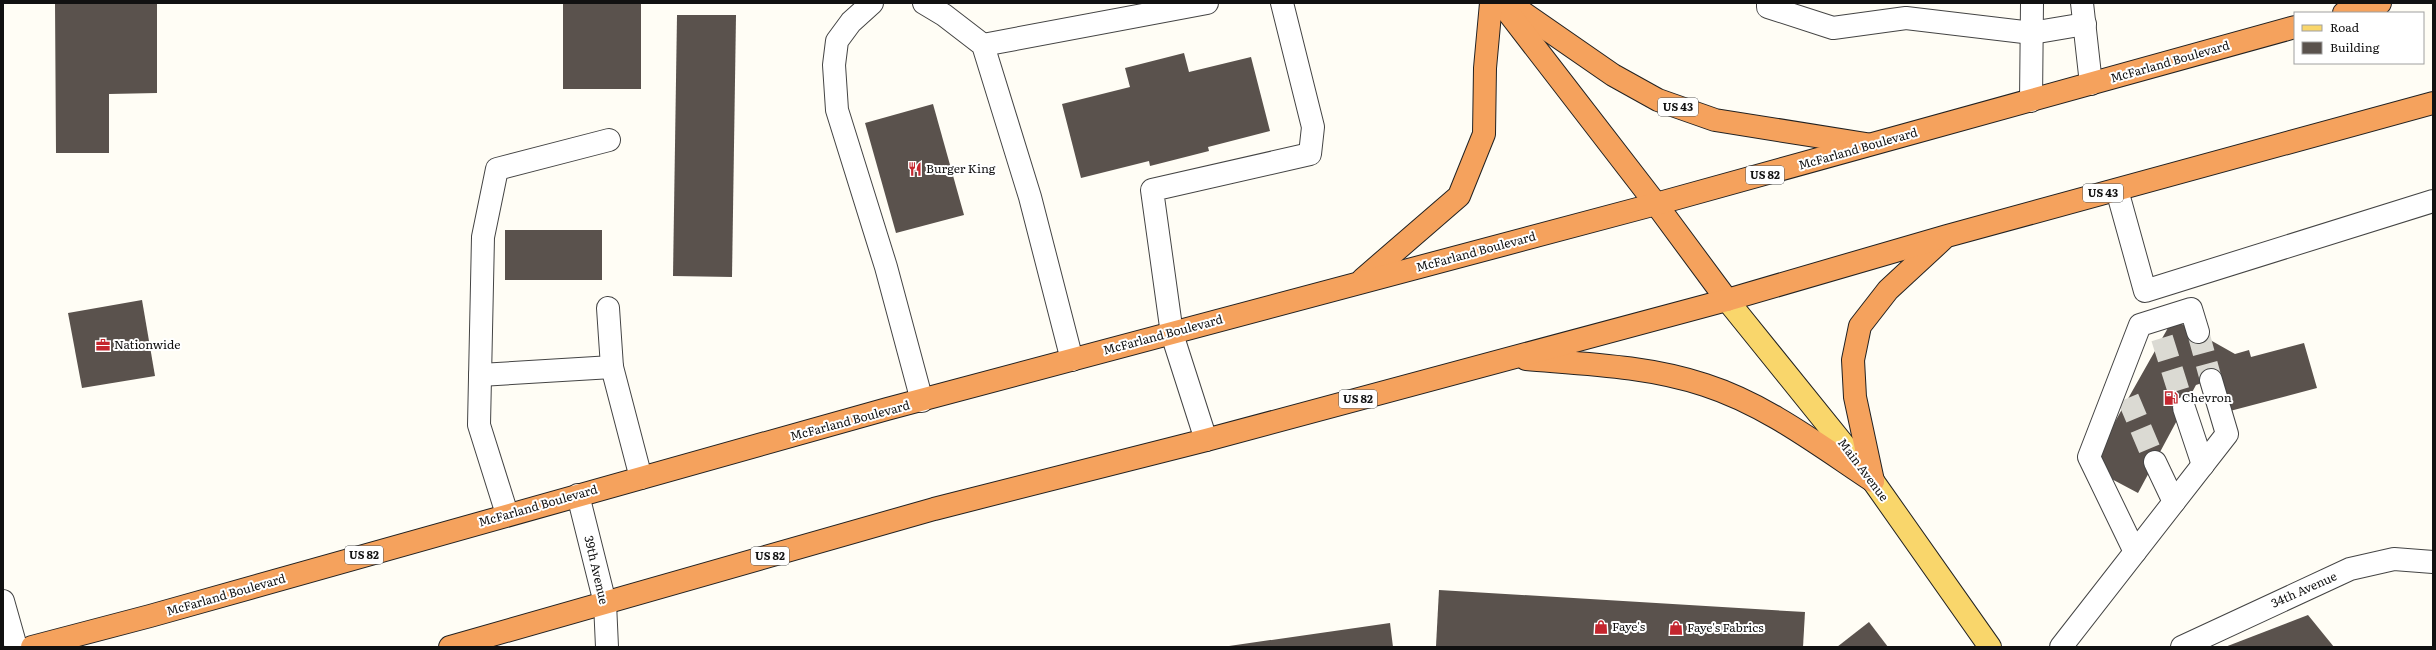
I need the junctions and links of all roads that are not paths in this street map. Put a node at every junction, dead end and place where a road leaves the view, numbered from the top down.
1 (872, 3) edge
2 (924, 3) edge
3 (1207, 3) edge
4 (1282, 3) edge
5 (1491, 3) edge
6 (1501, 3) edge
7 (1509, 3) edge
8 (2032, 3) edge
9 (2380, 3) edge
10 (1764, 4) edge
11 (2348, 12) edge
12 (2084, 13) edge
13 (2294, 27) edge
14 (2032, 32) junction
15 (983, 45) junction
16 (2091, 84) junction
17 (2031, 101) junction
18 (2433, 103) edge
19 (610, 140) dead end
20 (1873, 145) junction
21 (2117, 190) junction
22 (2433, 201) edge
23 (1656, 204) junction
24 (1947, 236) junction
25 (1358, 283) junction
26 (2145, 291) junction
27 (1727, 300) junction
28 (608, 308) dead end
29 (2159, 329) junction
30 (2198, 332) tunnel mouth
31 (1172, 334) junction
32 (1511, 357) junction
33 (1072, 360) junction
34 (612, 367) junction
35 (480, 375) junction
36 (2120, 378) junction
37 (2211, 380) tunnel mouth
38 (2128, 398) tunnel mouth
39 (922, 401) junction
40 (2184, 408) tunnel mouth
41 (1206, 440) junction
42 (2155, 462) tunnel mouth
43 (2203, 465) junction
44 (641, 478) junction
45 (1873, 481) junction
46 (578, 495) junction
47 (2174, 502) junction
48 (507, 514) junction
49 (2134, 552) junction
50 (2433, 562) edge
51 (3, 601) edge
52 (606, 603) junction
53 (16, 647) edge
54 (32, 647) edge
55 (450, 647) edge
56 (607, 647) edge
57 (1990, 647) edge
58 (2061, 647) edge
59 (2182, 647) edge

1 - 39 street
2 - 15 street
3 - 15 street
4 - 31 street
5 - 25 highway
6 - 23 highway
7 - 20 highway, US 43
8 - 14 street
9 - 11 highway
10 - 14 street
12 - 14 street
12 - 16 street
13 - 16 highway, McFarland Boulevard / US 43
14 - 17 street
15 - 33 street
16 - 17 highway, McFarland Boulevard / US 43
17 - 20 highway, McFarland Boulevard / US 43
18 - 21 highway, US 43
19 - 35 street
20 - 23 highway, McFarland Boulevard / US 82
21 - 24 highway, US 43
21 - 26 street
22 - 26 street
23 - 25 highway, McFarland Boulevard / US 82
23 - 27 highway
24 - 27 highway, US 43
24 - 45 highway
25 - 31 highway, McFarland Boulevard / US 82
26 - 29 street
27 - 32 highway, US 82
27 - 45 main road, Main Avenue
28 - 34 street
29 - 30 street
29 - 36 street
31 - 33 highway, McFarland Boulevard / US 82
31 - 41 street
32 - 41 highway, US 82
32 - 45 highway
33 - 39 highway, McFarland Boulevard / US 82
34 - 35 street
34 - 44 street
35 - 48 street
36 - 38 street
36 - 49 street
37 - 43 street
39 - 44 highway, McFarland Boulevard / US 82
40 - 43 street
41 - 52 highway, US 82
42 - 47 street
43 - 47 street
44 - 46 highway, McFarland Boulevard / US 82
45 - 57 main road, Main Avenue
46 - 48 highway, McFarland Boulevard / US 82
46 - 52 street, 39th Avenue
47 - 49 street
48 - 54 highway, McFarland Boulevard / US 82
49 - 58 street
50 - 59 street, 34th Avenue
51 - 53 street
52 - 55 highway, US 82
52 - 56 street, 39th Avenue

